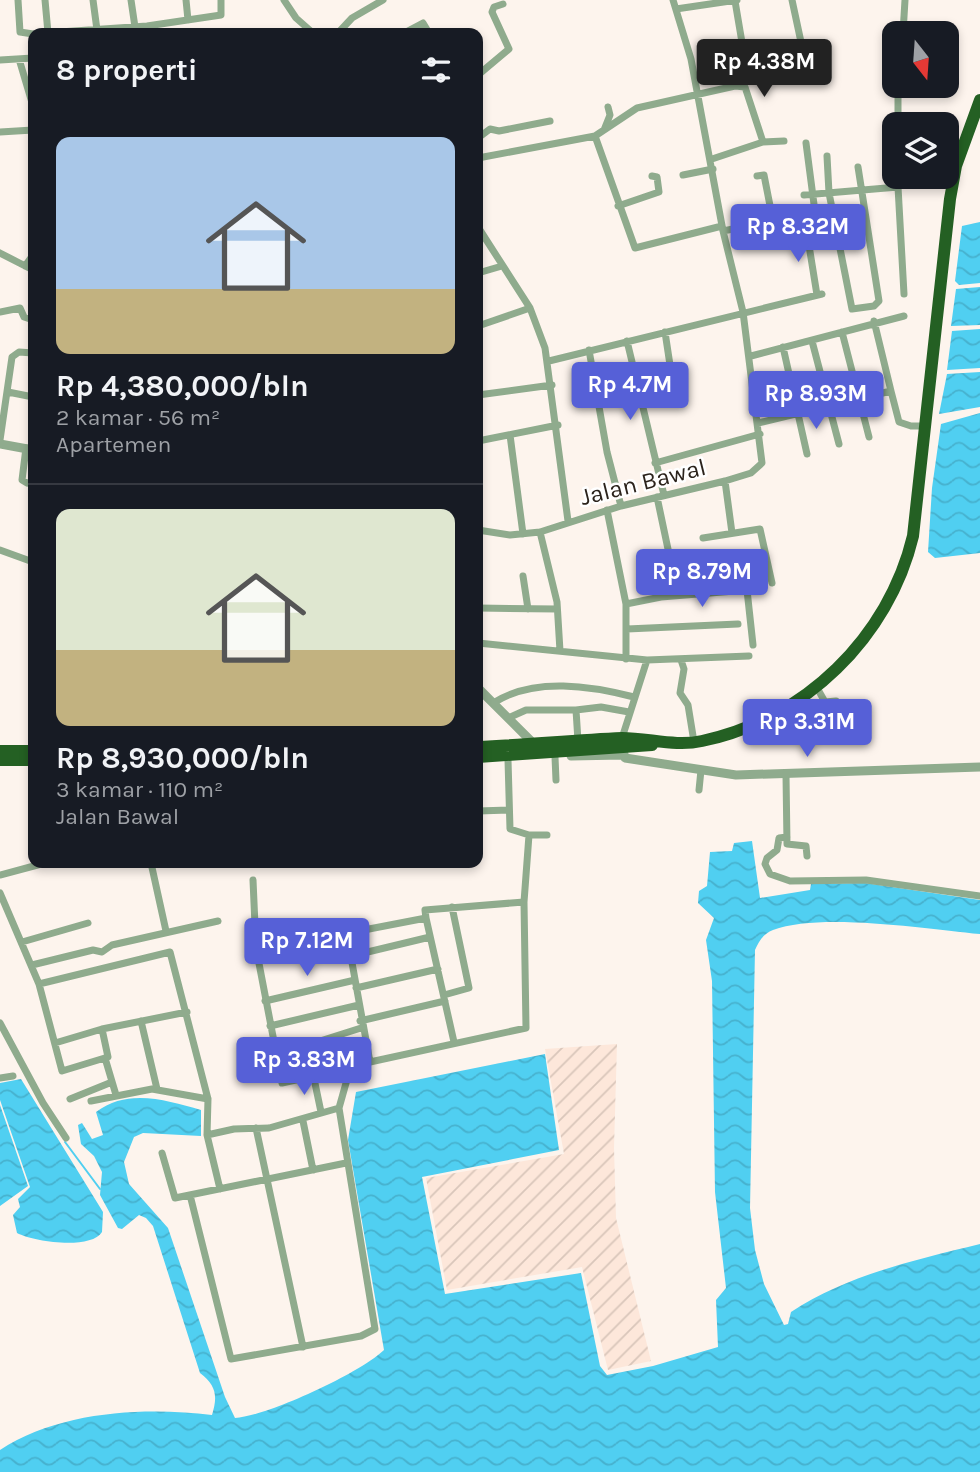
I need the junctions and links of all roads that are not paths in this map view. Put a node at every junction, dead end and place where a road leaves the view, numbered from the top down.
1 (18, 0) edge
2 (45, 0) edge
3 (93, 0) edge
4 (131, 0) edge
5 (186, 0) edge
6 (221, 0) edge
7 (284, 0) edge
8 (383, 0) edge
9 (673, 0) edge
10 (736, 0) edge
11 (792, 0) edge
12 (905, 0) edge
13 (368, 3) edge
14 (503, 4) dead end
15 (679, 9) junction
16 (188, 20) junction
17 (904, 21) edge
18 (135, 27) junction
19 (47, 28) edge
20 (97, 28) edge
21 (122, 28) edge
22 (307, 28) edge
23 (343, 28) edge
24 (28, 33) edge
25 (28, 58) edge
26 (19, 59) junction
27 (0, 60) edge
28 (483, 71) edge
29 (747, 72) junction
30 (736, 86) junction
31 (28, 89) edge
32 (699, 97) junction
33 (980, 100) edge
34 (608, 107) dead end
35 (550, 121) dead end
36 (605, 129) junction
37 (28, 130) edge
38 (0, 132) edge
39 (483, 134) edge
40 (595, 136) junction
41 (784, 141) dead end
42 (763, 142) junction
43 (806, 143) dead end
44 (827, 156) dead end
45 (483, 157) edge
46 (717, 157) junction
47 (858, 167) dead end
48 (713, 169) junction
49 (683, 175) dead end
50 (652, 176) dead end
51 (757, 176) dead end
52 (882, 188) edge
53 (898, 189) edge
54 (861, 190) junction
55 (830, 193) junction
56 (808, 195) junction
57 (618, 206) junction
58 (816, 212) dead end
59 (806, 227) dead end
60 (728, 229) junction
61 (483, 235) edge
62 (0, 253) edge
63 (502, 266) junction
64 (28, 267) edge
65 (483, 272) edge
66 (904, 294) dead end
67 (530, 308) junction
68 (749, 310) junction
69 (0, 313) edge
70 (904, 316) dead end
71 (28, 318) edge
72 (874, 321) junction
73 (483, 324) edge
74 (664, 332) junction
75 (842, 332) junction
76 (627, 341) junction
77 (812, 341) junction
78 (783, 347) junction
79 (589, 350) junction
80 (28, 353) edge
81 (751, 356) junction
82 (549, 361) junction
83 (670, 365) dead end
84 (552, 385) junction
85 (891, 391) junction
86 (8, 393) junction
87 (483, 394) edge
88 (28, 396) edge
89 (859, 399) junction
90 (830, 405) junction
91 (798, 413) junction
92 (764, 421) junction
93 (558, 425) junction
94 (926, 426) junction
95 (760, 434) junction
96 (510, 435) junction
97 (869, 437) dead end
98 (483, 440) edge
99 (0, 442) edge
100 (839, 444) dead end
101 (28, 449) edge
102 (28, 453) edge
103 (807, 454) dead end
104 (655, 463) junction
105 (725, 481) junction
106 (27, 482) dead end
107 (660, 496) junction
108 (621, 506) junction
109 (607, 510) junction
110 (568, 521) junction
111 (483, 530) edge
112 (540, 532) junction
113 (732, 533) junction
114 (523, 534) junction
115 (703, 538) dead end
116 (0, 550) edge
117 (28, 560) edge
118 (672, 568) dead end
119 (523, 576) dead end
120 (772, 583) dead end
121 (626, 604) junction
122 (483, 608) edge
123 (558, 608) junction
124 (528, 610) junction
125 (738, 624) dead end
126 (626, 629) junction
127 (483, 643) edge
128 (753, 645) dead end
129 (560, 651) junction
130 (749, 656) dead end
131 (626, 659) junction
132 (647, 660) junction
133 (681, 660) junction
134 (820, 683) junction
135 (483, 692) edge
136 (634, 697) junction
137 (836, 701) dead end
138 (495, 702) junction
139 (576, 710) junction
140 (629, 712) junction
141 (508, 718) junction
142 (578, 741) junction
143 (533, 742) junction
144 (694, 742) junction
145 (483, 744) edge
146 (622, 747) junction
147 (0, 749) edge
148 (28, 749) edge
149 (555, 757) junction
150 (0, 760) edge
151 (28, 760) edge
152 (483, 760) edge
153 (483, 760) edge
154 (508, 760) junction
155 (0, 766) edge
156 (28, 766) edge
157 (980, 767) edge
158 (701, 770) junction
159 (786, 775) junction
160 (556, 780) dead end
161 (699, 790) dead end
162 (509, 810) junction
163 (483, 811) edge
164 (529, 835) junction
165 (547, 835) dead end
166 (787, 837) junction
167 (807, 856) dead end
168 (28, 868) edge
169 (152, 868) edge
170 (0, 875) edge
171 (253, 880) dead end
172 (0, 893) edge
173 (980, 896) edge
174 (524, 902) junction
175 (452, 908) junction
176 (423, 916) junction
177 (218, 921) dead end
178 (88, 923) dead end
179 (166, 931) junction
180 (347, 935) junction
181 (430, 937) junction
182 (312, 940) dead end
183 (22, 942) junction
184 (351, 956) junction
185 (32, 965) junction
186 (438, 969) junction
187 (39, 984) junction
188 (356, 984) junction
189 (444, 998) junction
190 (265, 1001) junction
191 (359, 1005) junction
192 (187, 1012) junction
193 (141, 1021) junction
194 (0, 1023) edge
195 (361, 1025) junction
196 (270, 1026) junction
197 (102, 1029) junction
198 (4, 1038) edge
199 (454, 1042) junction
200 (55, 1043) junction
201 (307, 1045) junction
202 (276, 1055) junction
203 (105, 1058) junction
204 (370, 1062) junction
205 (13, 1076) dead end
206 (314, 1076) junction
207 (0, 1078) edge
208 (112, 1082) junction
209 (93, 1090) junction
210 (157, 1090) junction
211 (116, 1095) junction
212 (70, 1099) dead end
213 (208, 1099) junction
214 (339, 1108) junction
215 (321, 1112) junction
216 (303, 1121) junction
217 (256, 1128) junction
218 (207, 1135) junction
219 (66, 1138) dead end
220 (162, 1153) dead end
221 (346, 1163) junction
222 (313, 1170) junction
223 (266, 1180) junction
224 (220, 1189) junction
225 (190, 1195) junction
226 (303, 1347) junction

1 - 24 street
2 - 19 street
3 - 20 street
4 - 18 street
5 - 16 street
6 - 16 street
7 - 22 street
8 - 13 street
9 - 15 street, Jalan Bawal
10 - 15 street
10 - 29 street
11 - 29 street
12 - 17 street
13 - 23 street
14 - 28 street
15 - 32 street, Jalan Bawal
16 - 18 street
18 - 21 street
25 - 26 street
26 - 27 street
26 - 31 street
29 - 30 street
30 - 32 street
30 - 42 street
32 - 36 street
32 - 46 street, Jalan Bawal
33 - 94 highway
34 - 36 street
35 - 39 street
36 - 40 street
37 - 38 street
40 - 45 street
40 - 57 street
41 - 42 street
42 - 46 street
43 - 56 street
44 - 55 street
46 - 48 street, Jalan Bawal
47 - 54 street
48 - 49 street
48 - 60 street, Jalan Bawal
50 - 57 street
51 - 60 street
52 - 54 street
53 - 66 street
54 - 55 street
54 - 55 street
55 - 56 street
56 - 58 street
57 - 60 street
59 - 68 street
60 - 68 street, Jalan Bawal
61 - 63 street
62 - 64 street
63 - 65 street
63 - 67 street
67 - 73 street
67 - 82 street
68 - 74 street
68 - 81 street, Jalan Bawal
69 - 71 street
70 - 72 street
72 - 75 street
72 - 85 street
74 - 76 street
74 - 83 street
75 - 77 street
75 - 89 street
76 - 79 street
76 - 104 street
77 - 78 street
77 - 90 street
78 - 81 street
78 - 91 street
79 - 82 street
79 - 108 street
80 - 86 street
81 - 92 street, Jalan Bawal
82 - 84 street
84 - 87 street
84 - 93 street
85 - 89 street
85 - 94 street
86 - 88 street
86 - 99 street
89 - 90 street
89 - 97 street
90 - 91 street
90 - 100 street
91 - 92 street
91 - 103 street
92 - 95 street, Jalan Bawal
93 - 96 street
93 - 110 street
94 - 134 highway
95 - 104 street
95 - 105 street, Jalan Bawal
96 - 98 street
96 - 114 street
99 - 101 street
102 - 106 street
104 - 107 street
105 - 107 street, Jalan Bawal
105 - 113 street
107 - 108 street, Jalan Bawal
107 - 118 street
108 - 109 street, Jalan Bawal
109 - 110 street, Jalan Bawal
109 - 121 street
110 - 112 street, Jalan Bawal
111 - 114 street, Jalan Bawal
112 - 114 street, Jalan Bawal
112 - 123 street
113 - 115 street
113 - 120 street
116 - 117 street
119 - 124 street
121 - 126 street
121 - 128 street
122 - 124 street
123 - 124 street
123 - 129 street
125 - 126 street
126 - 131 street
127 - 129 street
129 - 131 street
130 - 133 street
131 - 132 street
132 - 133 street
132 - 136 street
133 - 144 street
134 - 137 street
134 - 144 highway
135 - 138 street
136 - 138 street
136 - 140 street
138 - 141 street
139 - 140 street
139 - 141 street
139 - 142 street
140 - 146 street
141 - 143 street
142 - 143 highway
142 - 146 highway
143 - 145 highway
144 - 146 highway
146 - 149 street
146 - 152 highway
146 - 158 street
147 - 148 highway
149 - 154 street
149 - 160 street
150 - 151 highway
153 - 154 street
154 - 162 street
155 - 156 street
157 - 159 street
158 - 159 street
158 - 161 street
159 - 166 street
162 - 163 street
162 - 164 street
164 - 165 street
164 - 174 street
166 - 167 street
166 - 173 street
168 - 170 street
169 - 179 street
171 - 190 street
172 - 183 street
174 - 175 street
174 - 199 street
175 - 176 street
175 - 189 street
176 - 180 street
176 - 181 street
177 - 179 street
178 - 183 street
179 - 185 street
180 - 182 street
180 - 184 street
181 - 184 street
181 - 186 street
183 - 185 street
184 - 188 street
185 - 187 street
186 - 188 street
186 - 189 street
187 - 192 street
187 - 200 street
188 - 190 street
188 - 191 street
189 - 195 street
189 - 199 street
190 - 196 street
191 - 195 street
191 - 196 street
192 - 193 street
192 - 213 street
193 - 197 street
193 - 210 street
194 - 198 street
195 - 201 street
195 - 204 street
196 - 202 street
197 - 200 street
197 - 203 street
198 - 219 street
199 - 204 street
200 - 203 street
201 - 202 street
201 - 206 street
202 - 206 street
203 - 208 street
204 - 214 street
205 - 207 street
206 - 215 street
208 - 209 street
208 - 211 street
209 - 211 street
209 - 212 street
210 - 211 street
210 - 213 street
213 - 218 street
214 - 215 street
214 - 221 street
215 - 216 street
216 - 217 street
216 - 222 street
217 - 218 street
217 - 223 street
218 - 224 street
220 - 225 street
221 - 222 street
221 - 226 street
222 - 223 street
223 - 224 street
223 - 226 street
224 - 225 street
225 - 226 street

